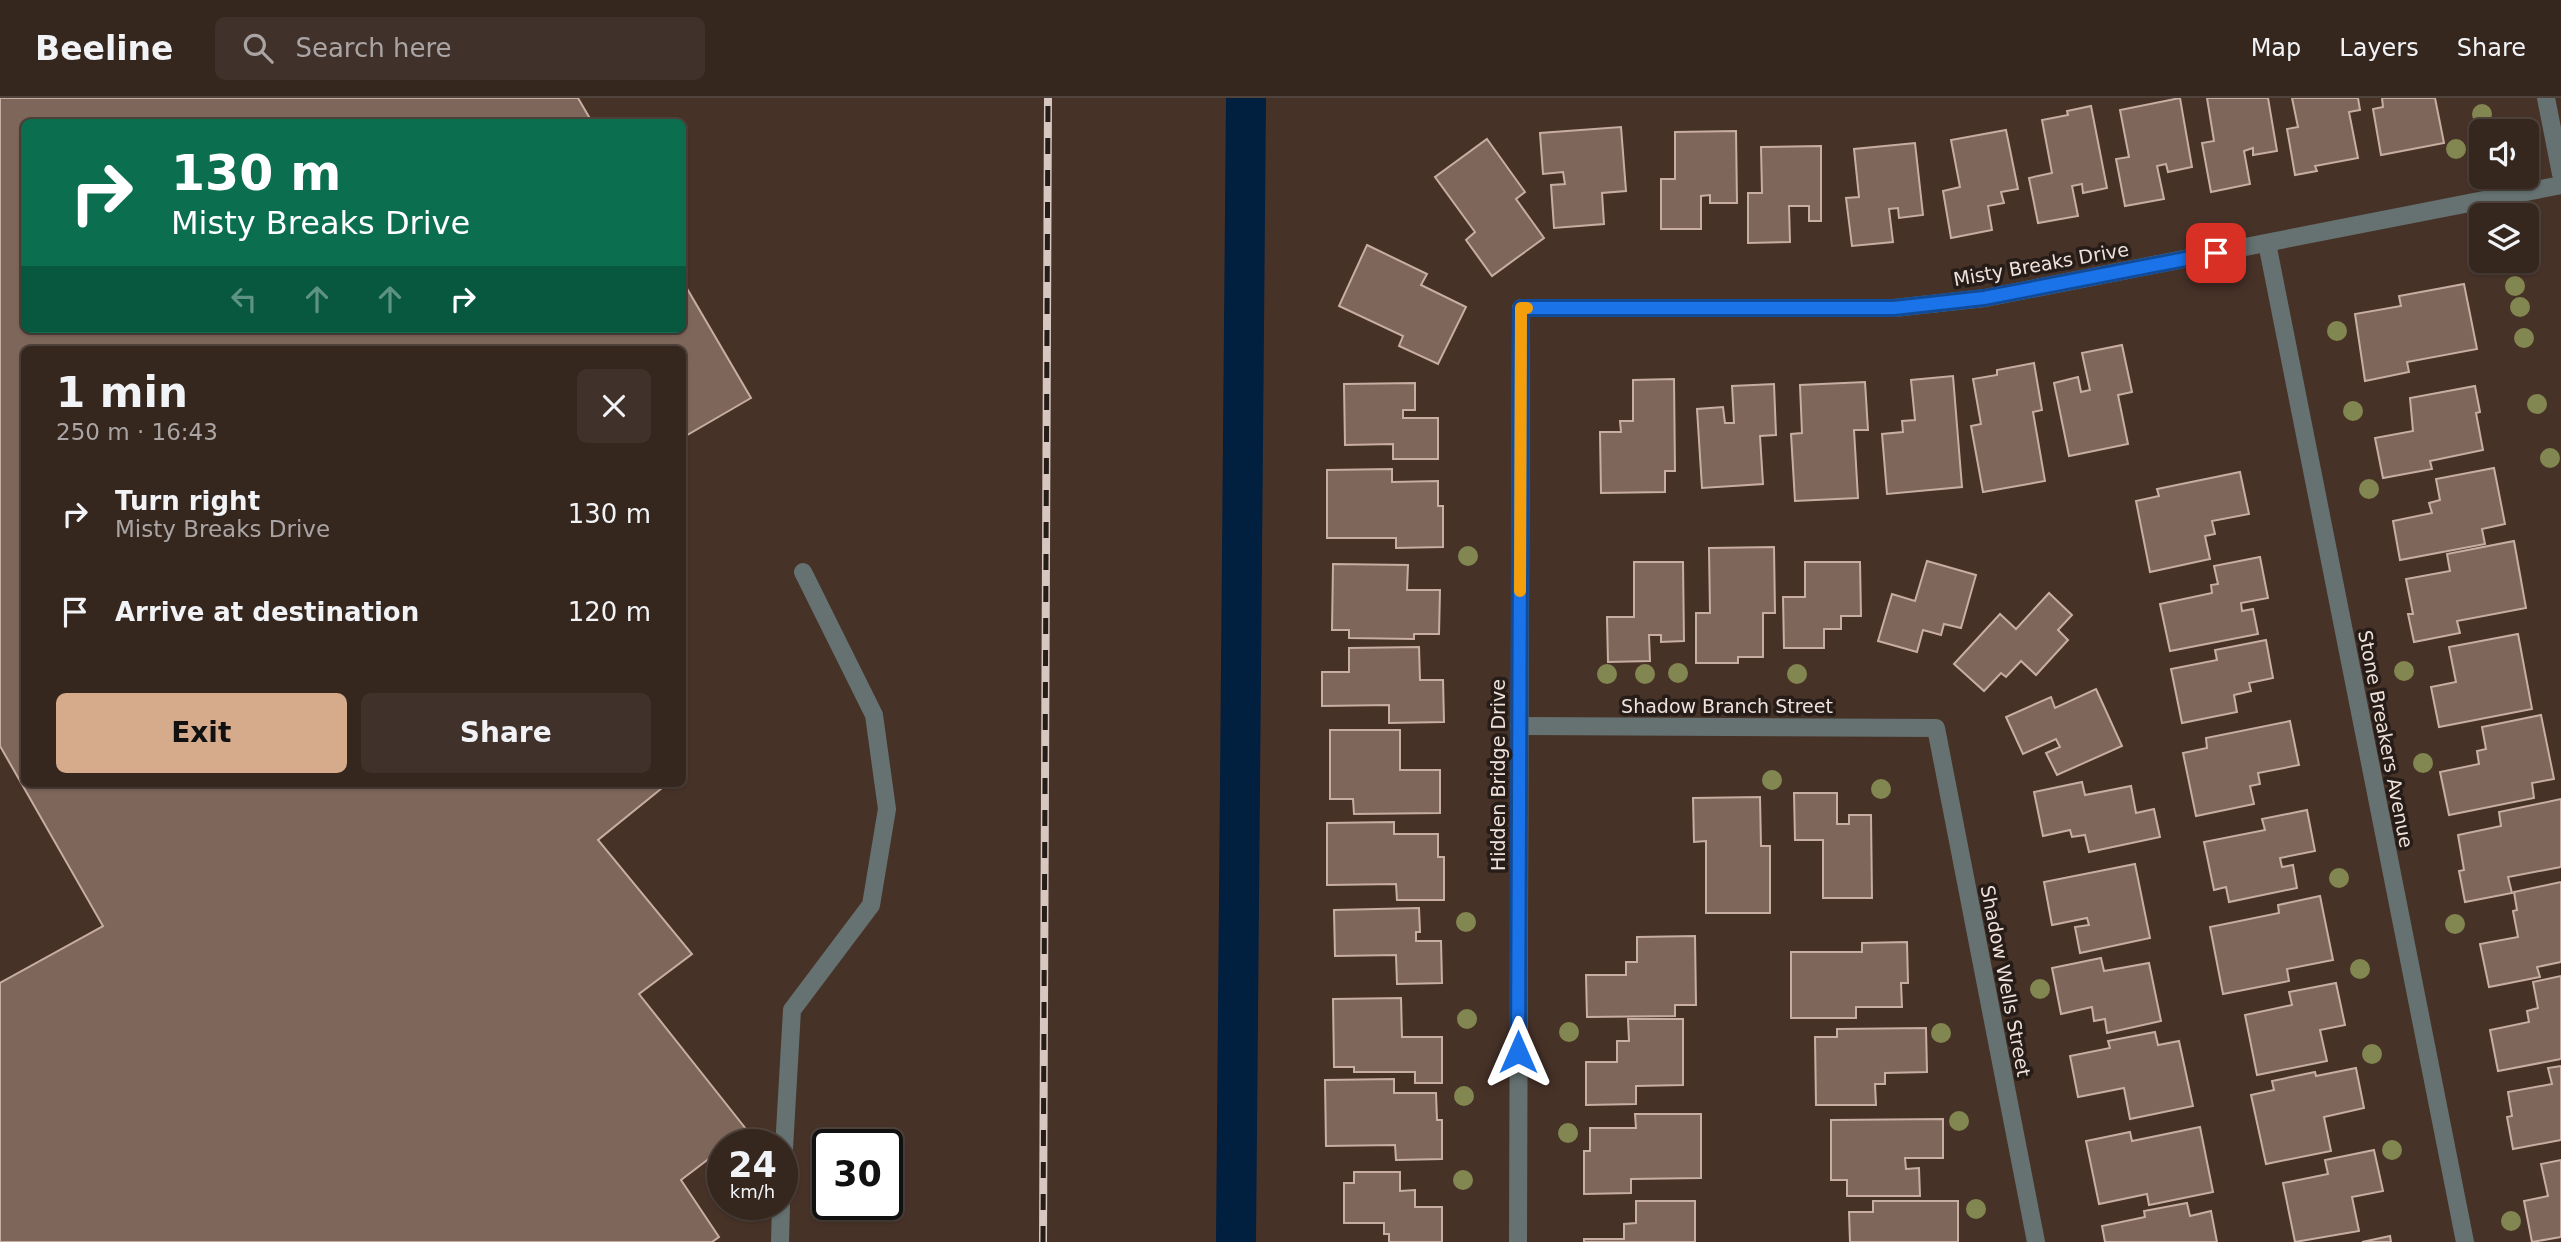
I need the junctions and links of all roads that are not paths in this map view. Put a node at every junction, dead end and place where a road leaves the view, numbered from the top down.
1 (2546, 98) edge
2 (2561, 174) edge
3 (2561, 185) edge
4 (2267, 243) junction
5 (1521, 308) joint
6 (803, 572) dead end
7 (1519, 726) junction
8 (1936, 728) joint
9 (785, 1129) edge
10 (781, 1220) edge
11 (780, 1242) edge
12 (1518, 1242) edge
13 (2036, 1242) edge
14 (2465, 1242) edge

1 - 2 street
3 - 4 street, Misty Breaks Drive
4 - 5 street, Misty Breaks Drive
4 - 14 street, Stone Breakers Avenue
5 - 7 street, Hidden Bridge Drive
6 - 9 street
7 - 8 street, Shadow Branch Street
7 - 12 street, Hidden Bridge Drive
8 - 13 street, Shadow Wells Street
10 - 11 street

